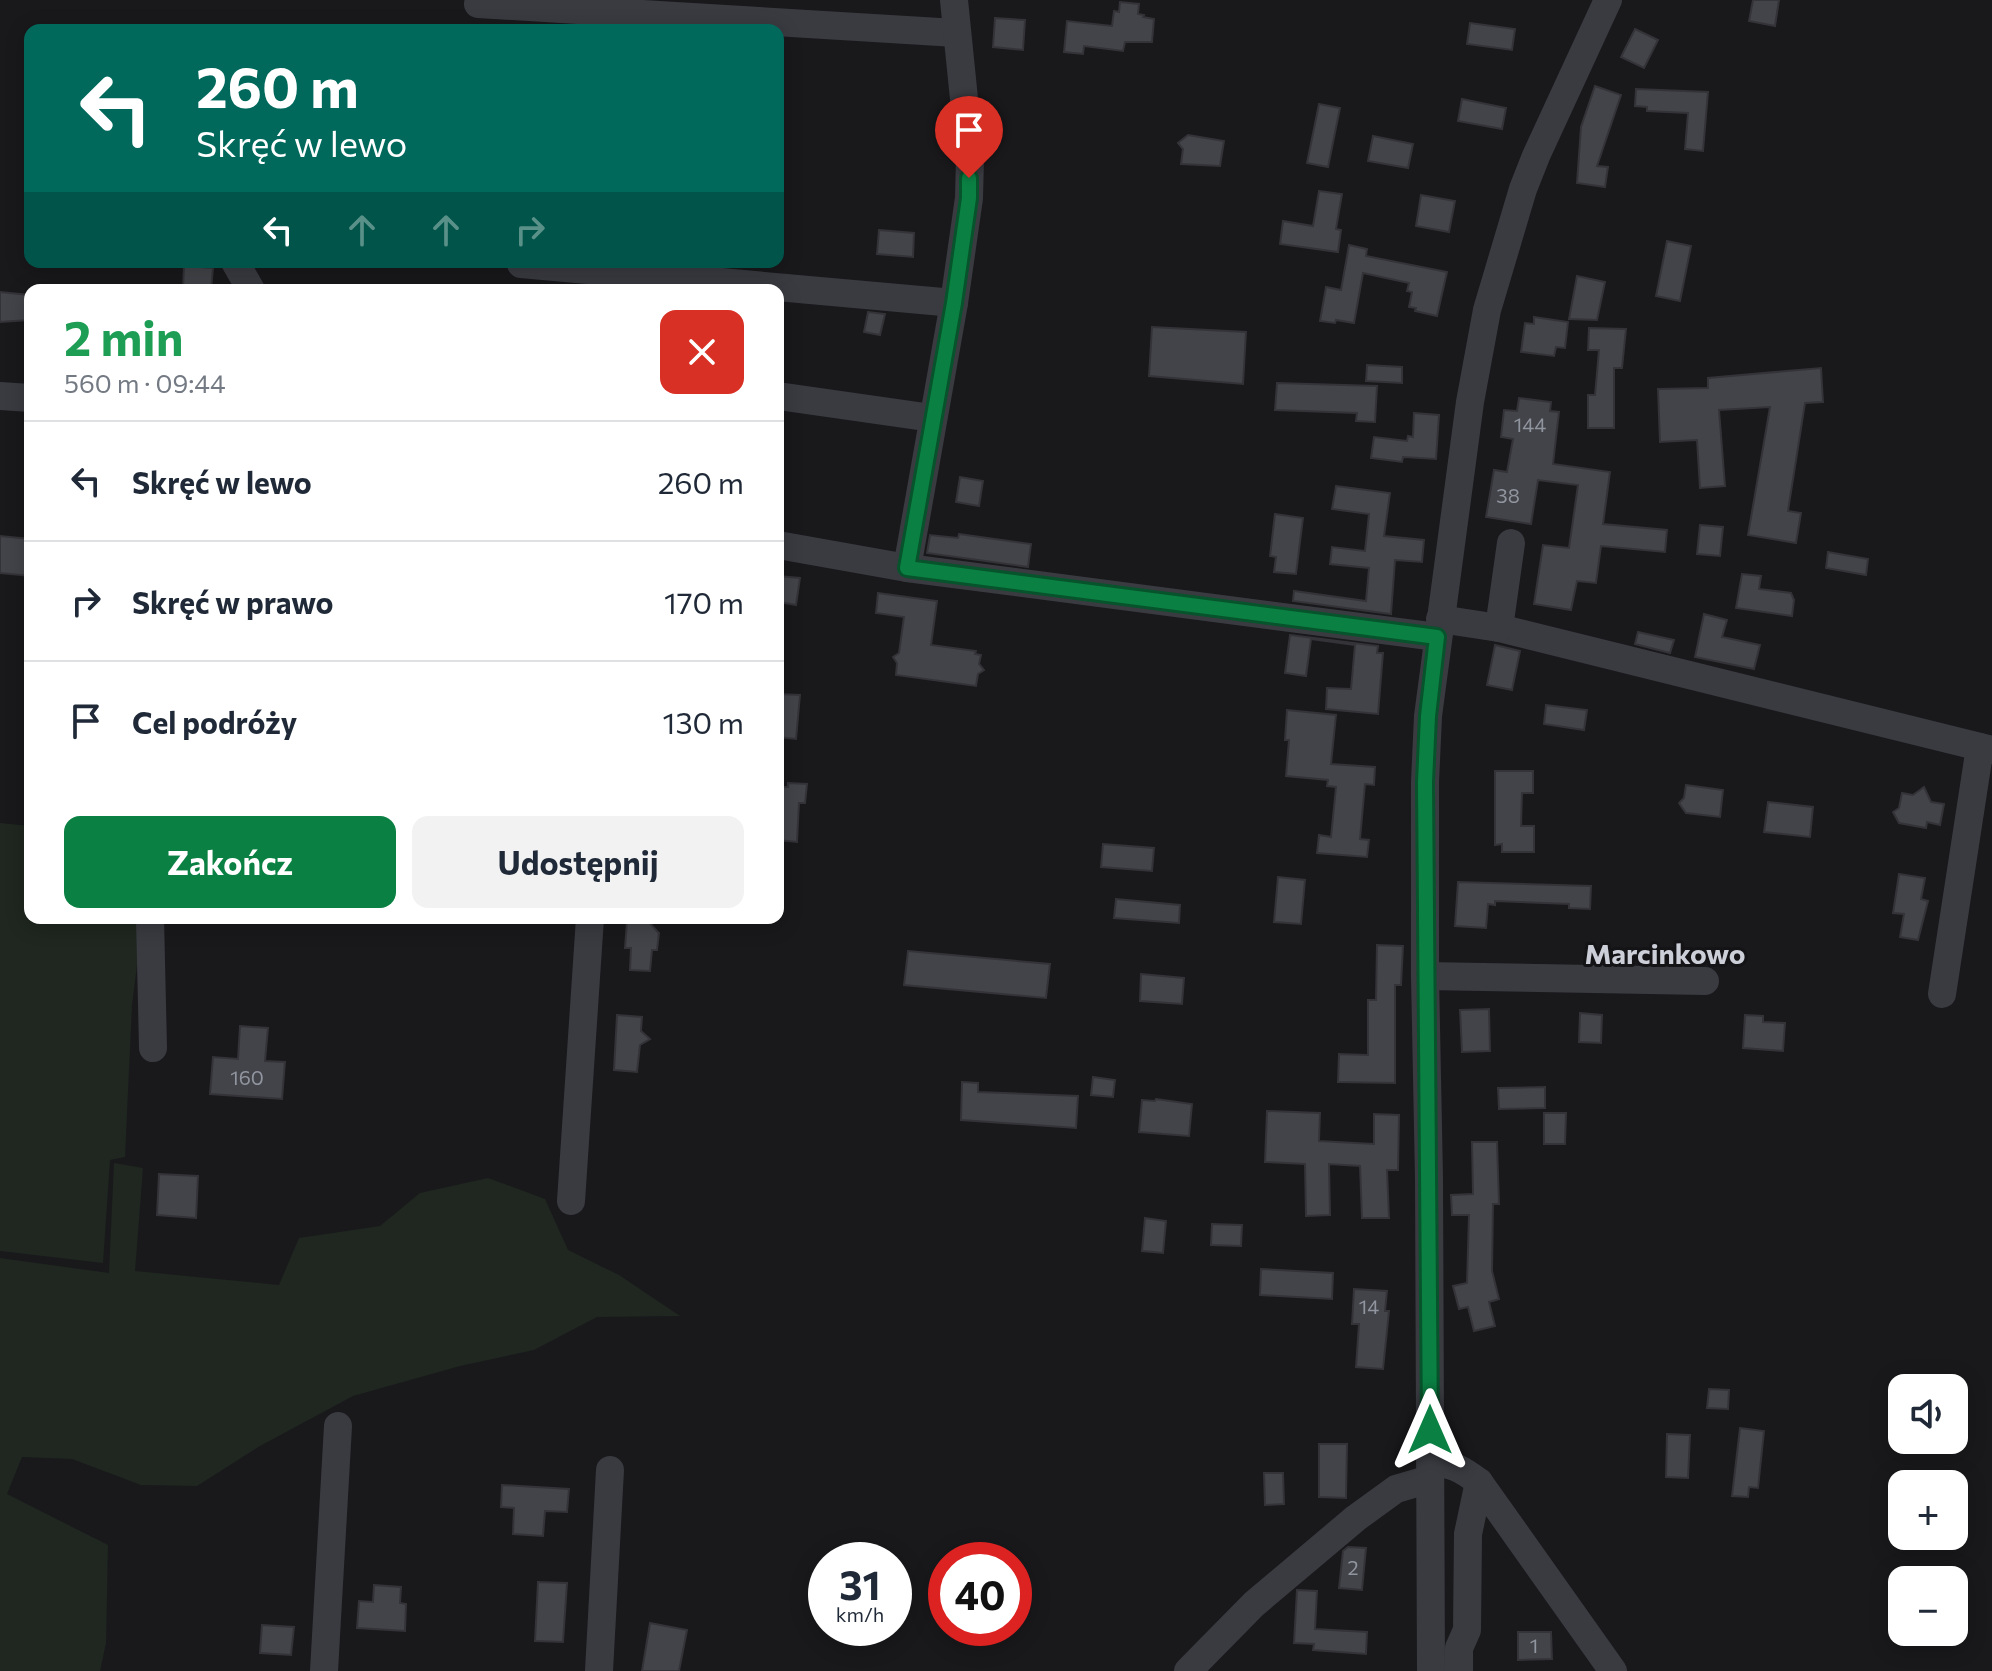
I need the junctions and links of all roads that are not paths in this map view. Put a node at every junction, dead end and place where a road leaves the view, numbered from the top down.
1 (954, 0) edge
2 (1608, 0) edge
3 (478, 4) dead end
4 (956, 33) junction
5 (565, 268) edge
6 (743, 284) edge
7 (784, 288) edge
8 (954, 303) junction
9 (0, 396) edge
10 (784, 397) edge
11 (24, 398) edge
12 (932, 418) junction
13 (1511, 543) dead end
14 (784, 546) edge
15 (907, 568) junction
16 (1439, 628) junction
17 (1499, 628) junction
18 (1986, 749) edge
19 (150, 924) edge
20 (590, 924) edge
21 (1425, 976) junction
22 (1705, 981) dead end
23 (1942, 994) dead end
24 (153, 1048) dead end
25 (571, 1201) dead end
26 (338, 1426) dead end
27 (610, 1470) dead end
28 (1430, 1470) junction
29 (1479, 1482) junction
30 (324, 1671) edge
31 (599, 1671) edge
32 (1188, 1671) edge
33 (1431, 1671) edge
34 (1459, 1671) edge
35 (1613, 1671) edge

1 - 4 street
2 - 16 street
3 - 4 street
4 - 8 street
5 - 6 street
7 - 8 street
8 - 12 street
9 - 11 street
10 - 12 street
12 - 15 street
13 - 17 street
14 - 15 street
15 - 16 street
16 - 17 street
16 - 21 street
17 - 18 street
18 - 23 street
19 - 24 street
20 - 25 street
21 - 22 street
21 - 28 street
26 - 30 street
27 - 31 street
28 - 29 street
28 - 32 street
28 - 33 street
29 - 34 street
29 - 35 street

